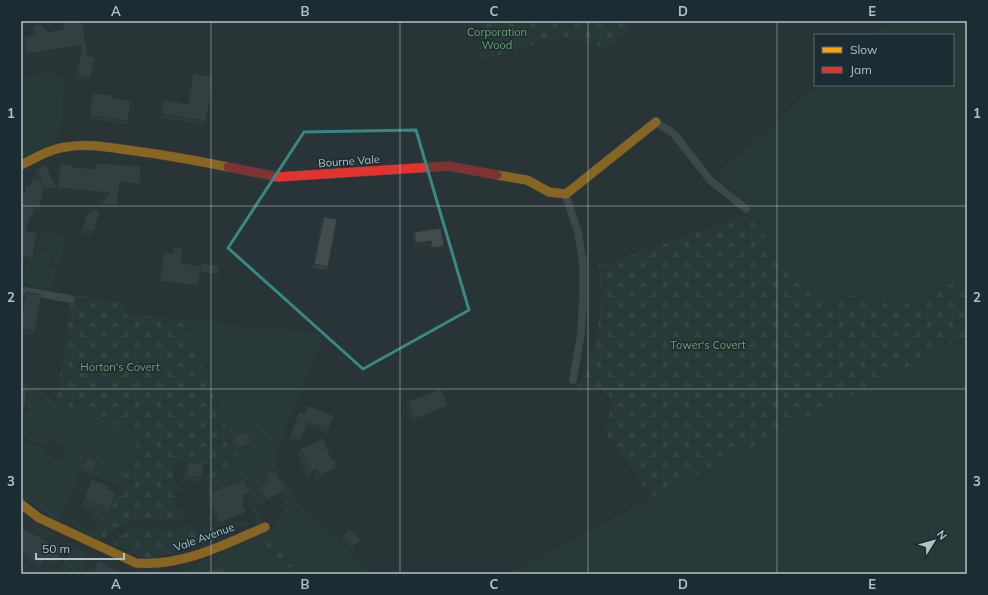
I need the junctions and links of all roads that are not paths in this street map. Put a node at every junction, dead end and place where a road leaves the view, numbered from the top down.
1 (656, 122) joint
2 (21, 165) edge
3 (566, 194) junction
4 (746, 209) dead end
5 (21, 290) edge
6 (71, 299) dead end
7 (573, 380) dead end
8 (21, 504) edge
9 (265, 527) dead end

1 - 3 street
1 - 4 lane
2 - 3 street, Bourne Vale
3 - 7 lane
5 - 6 lane
8 - 9 street, Vale Avenue

